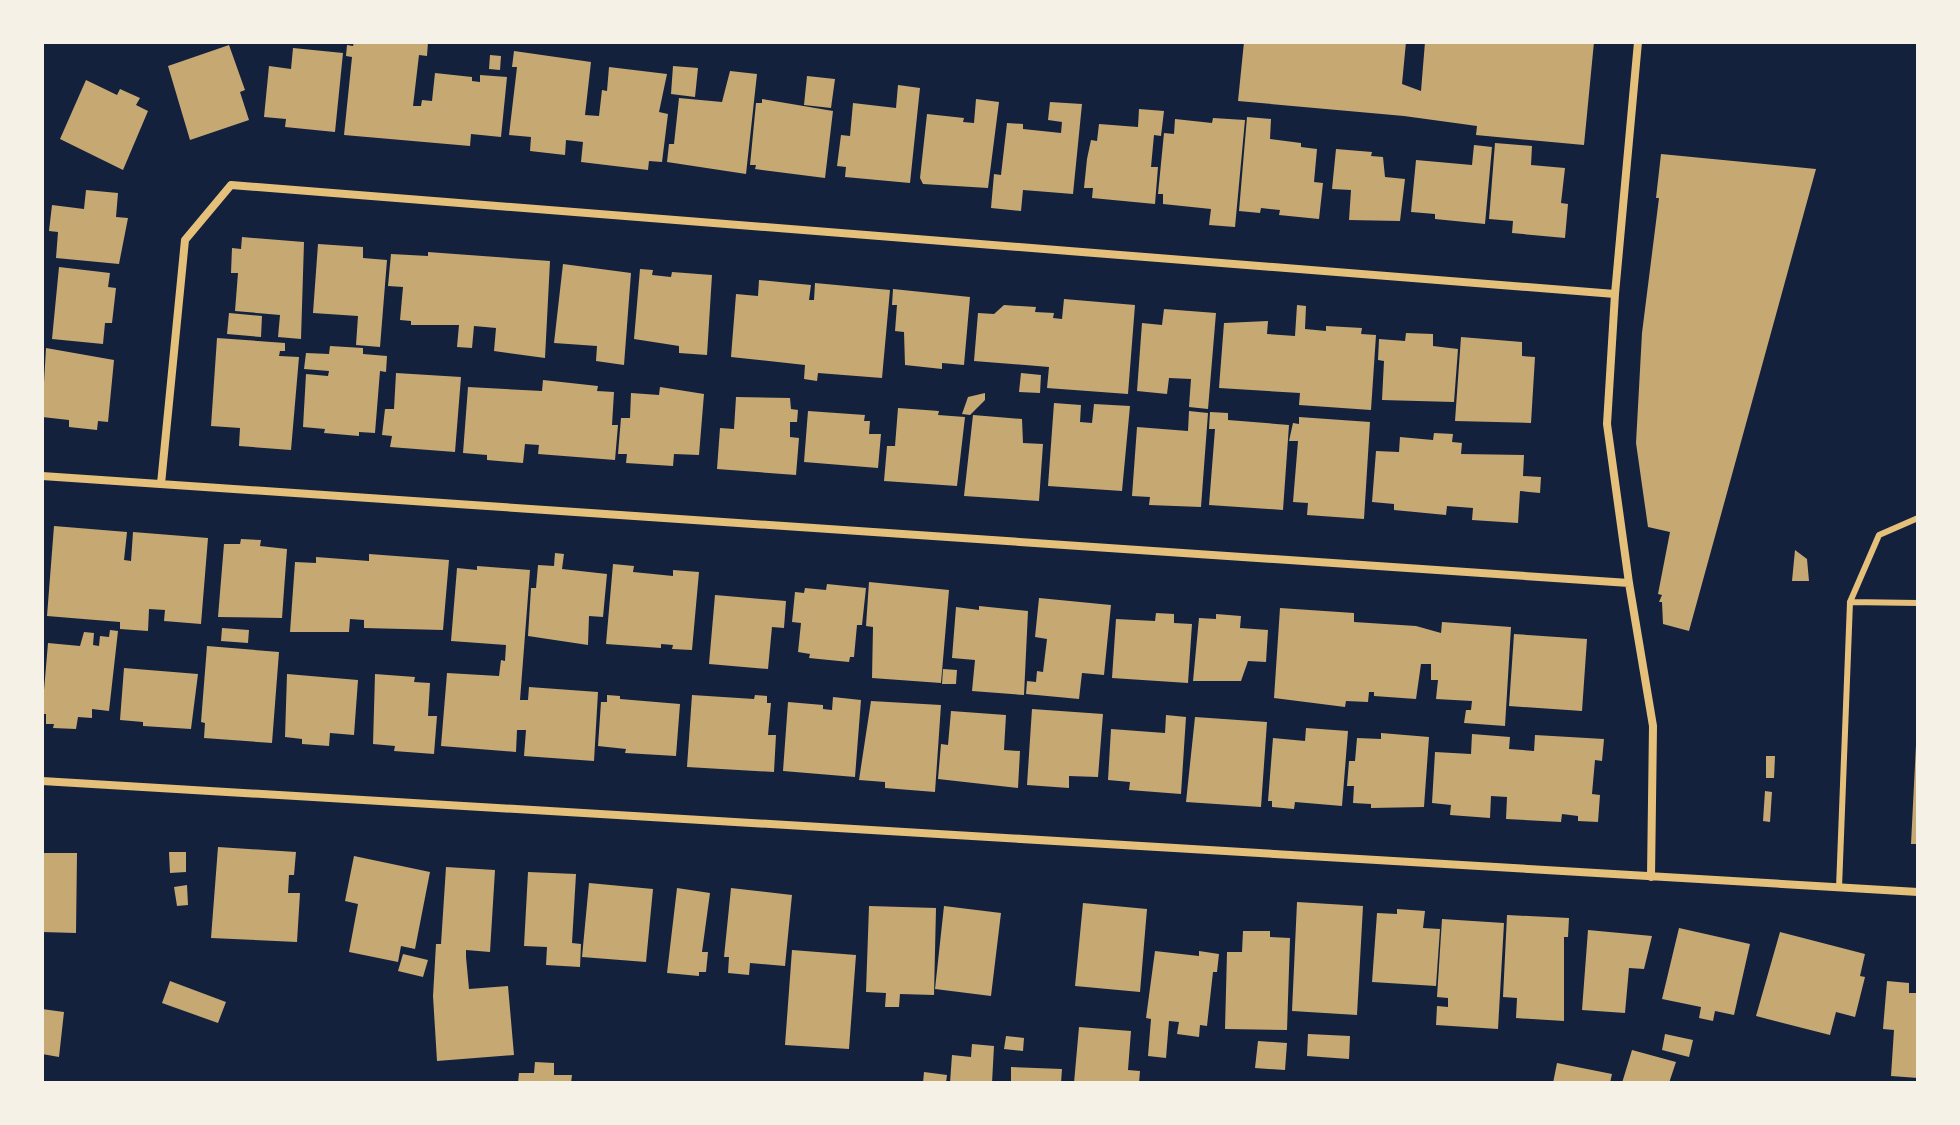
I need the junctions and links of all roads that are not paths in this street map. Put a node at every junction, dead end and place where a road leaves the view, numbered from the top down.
1 (1638, 42) edge
2 (1615, 294) junction
3 (42, 476) edge
4 (161, 484) junction
5 (1918, 518) edge
6 (1629, 583) junction
7 (1850, 602) junction
8 (1918, 603) edge
9 (42, 781) edge
10 (1651, 877) junction
11 (1839, 888) junction
12 (1918, 892) edge

1 - 2 street
2 - 4 street
2 - 6 street
3 - 4 street
4 - 6 street
5 - 7 lane
6 - 10 street
7 - 8 lane
7 - 11 lane
9 - 10 street
10 - 11 street
11 - 12 street

